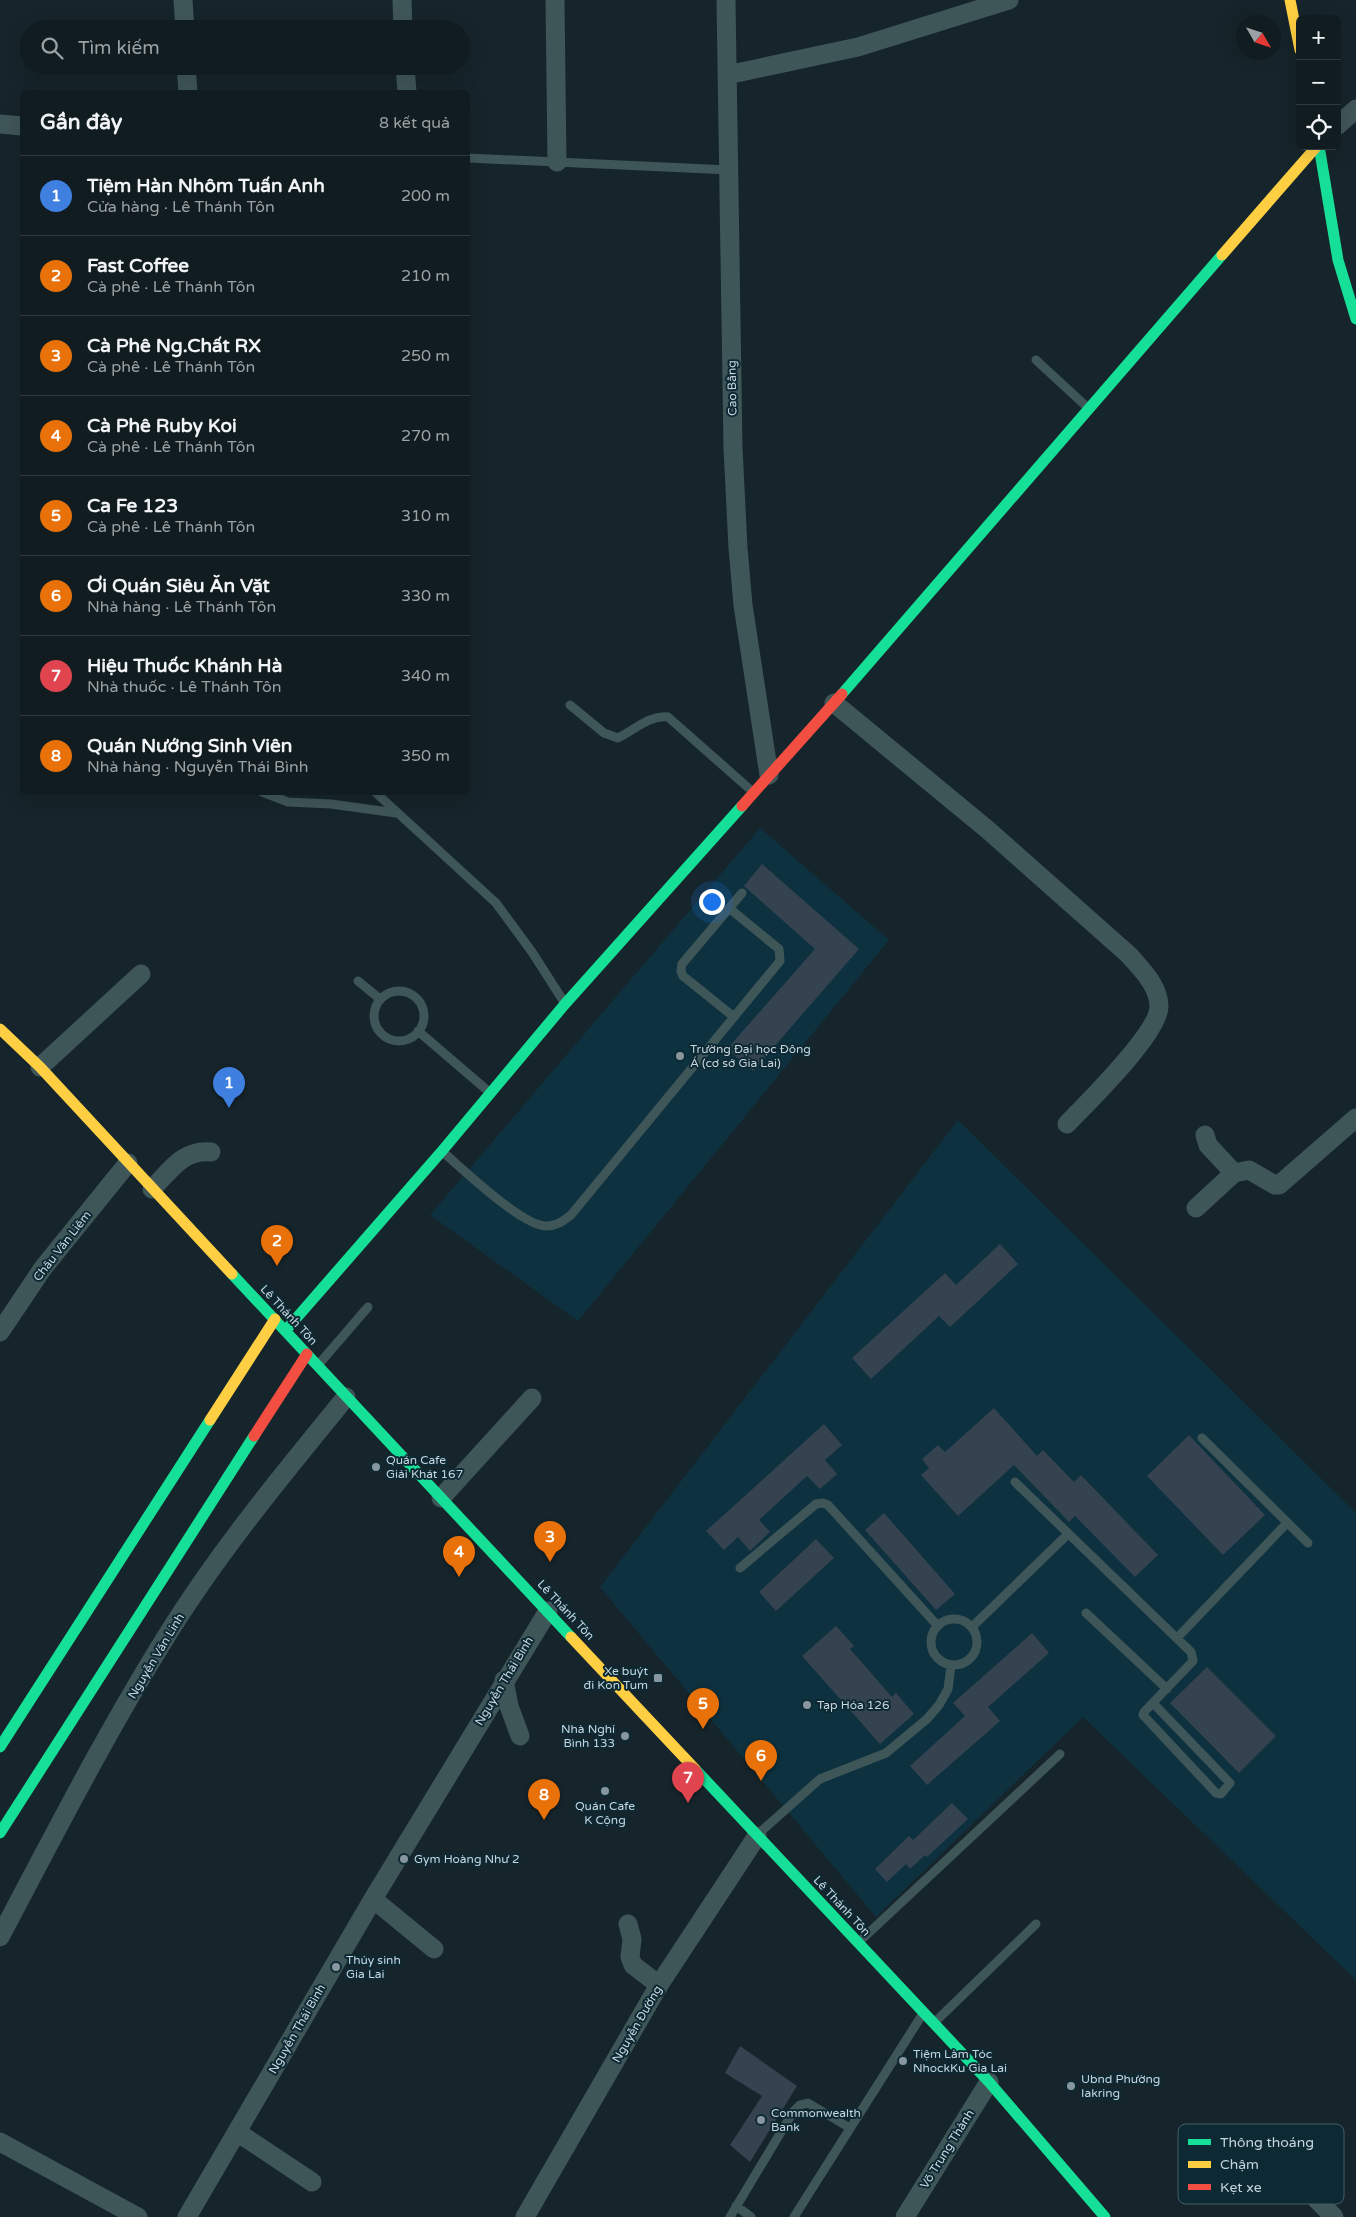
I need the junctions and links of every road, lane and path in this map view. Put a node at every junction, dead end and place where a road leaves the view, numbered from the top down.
1 (183, 0) edge
2 (402, 0) edge
3 (555, 0) edge
4 (726, 0) edge
5 (1009, 0) edge
6 (1290, 0) edge
7 (986, 4) edge
8 (184, 20) edge
9 (403, 20) edge
10 (1296, 30) edge
11 (187, 75) edge
12 (406, 75) edge
13 (727, 75) junction
14 (188, 90) edge
15 (407, 90) edge
16 (1356, 109) edge
17 (1341, 122) edge
18 (0, 124) edge
19 (20, 126) edge
20 (1315, 150) edge
21 (1319, 150) edge
22 (470, 158) edge
23 (557, 162) junction
24 (729, 170) junction
25 (1354, 304) edge
26 (1356, 319) edge
27 (1036, 360) dead end
28 (1090, 409) junction
29 (834, 703) junction
30 (570, 705) dead end
31 (769, 775) junction
32 (753, 792) junction
33 (270, 795) edge
34 (377, 795) edge
35 (397, 814) junction
36 (742, 893) dead end
37 (729, 908) junction
38 (141, 974) dead end
39 (358, 981) dead end
40 (380, 999) junction
41 (565, 1004) junction
42 (734, 1017) junction
43 (0, 1029) edge
44 (418, 1032) junction
45 (40, 1067) junction
46 (490, 1093) junction
47 (1356, 1118) edge
48 (1067, 1124) dead end
49 (1205, 1135) dead end
50 (442, 1151) junction
51 (210, 1152) dead end
52 (128, 1164) junction
53 (1234, 1172) junction
54 (152, 1189) junction
55 (1196, 1208) dead end
56 (368, 1307) dead end
57 (275, 1319) junction
58 (286, 1330) junction
59 (0, 1332) edge
60 (307, 1354) junction
61 (318, 1366) junction
62 (346, 1397) junction
63 (532, 1398) dead end
64 (1202, 1438) dead end
65 (1015, 1482) dead end
66 (441, 1498) junction
67 (1287, 1523) junction
68 (1068, 1534) junction
69 (1308, 1543) dead end
70 (740, 1568) dead end
71 (548, 1611) junction
72 (1086, 1613) dead end
73 (937, 1625) junction
74 (972, 1627) junction
75 (1177, 1638) junction
76 (951, 1666) junction
77 (504, 1680) junction
78 (1167, 1689) junction
79 (1153, 1703) junction
80 (520, 1736) dead end
81 (0, 1748) edge
82 (1060, 1754) dead end
83 (0, 1833) edge
84 (757, 1836) junction
85 (373, 1899) junction
86 (628, 1924) dead end
87 (1036, 1924) dead end
88 (0, 1937) edge
89 (858, 1942) junction
90 (434, 1950) dead end
91 (659, 1985) junction
92 (924, 2012) junction
93 (934, 2023) junction
94 (989, 2082) junction
95 (850, 2128) junction
96 (236, 2132) junction
97 (0, 2142) edge
98 (312, 2182) dead end
99 (1321, 2204) edge
100 (736, 2206) junction
101 (138, 2217) edge
102 (187, 2217) edge
103 (525, 2217) edge
104 (730, 2217) edge
105 (751, 2217) edge
106 (794, 2217) edge
107 (905, 2217) edge
108 (1105, 2217) edge
109 (1334, 2217) edge

1 - 8 street
2 - 9 street
3 - 23 street
4 - 13 street, Cao Bằng
5 - 7 street
6 - 10 street
7 - 13 street
11 - 14 street
12 - 15 street
13 - 24 street, Cao Bằng
16 - 17 street
18 - 19 street
20 - 28 street
21 - 25 street
22 - 23 lane
23 - 24 lane
24 - 31 street, Cao Bằng
25 - 26 street
27 - 28 lane
28 - 29 street
29 - 31 street
29 - 48 street
30 - 32 lane
31 - 32 street
32 - 41 street
33 - 35 lane
34 - 35 lane
35 - 41 lane
36 - 37 lane
37 - 42 lane
37 - 42 lane
38 - 45 street
39 - 40 lane
40 - 44 lane
40 - 44 lane
41 - 46 street
42 - 50 lane
43 - 45 street, Lê Thánh Tôn
44 - 46 lane
45 - 52 street, Lê Thánh Tôn
46 - 50 street
47 - 53 street
49 - 53 street
50 - 58 street
51 - 54 street
52 - 54 street, Lê Thánh Tôn
52 - 59 street, Châu Văn Liêm
53 - 55 street
54 - 57 street, Lê Thánh Tôn
56 - 61 lane
57 - 58 street, Lê Thánh Tôn
57 - 81 street
58 - 60 street, Lê Thánh Tôn
60 - 61 street, Lê Thánh Tôn
60 - 83 street
61 - 62 street, Lê Thánh Tôn
62 - 66 street, Lê Thánh Tôn
62 - 88 street, Nguyễn Văn Linh
63 - 66 street
64 - 67 lane
65 - 68 lane
66 - 71 street, Lê Thánh Tôn
67 - 69 lane
67 - 75 lane
68 - 74 lane
68 - 75 lane
70 - 73 lane
71 - 77 street, Nguyễn Thái Bình
71 - 84 street, Lê Thánh Tôn
72 - 78 lane
73 - 74 lane
73 - 76 lane
74 - 76 lane
75 - 78 lane
76 - 84 lane
77 - 80 street
77 - 85 street, Nguyễn Thái Bình
78 - 79 lane
79 - 79 lane
82 - 89 lane
84 - 89 street, Lê Thánh Tôn
84 - 91 street, Nguyễn Đường
85 - 90 street
85 - 96 street, Nguyễn Thái Bình
86 - 91 street
87 - 93 lane
89 - 92 street, Lê Thánh Tôn
91 - 103 street, Nguyễn Đường
92 - 93 street, Lê Thánh Tôn
92 - 95 lane
93 - 94 street, Lê Thánh Tôn
94 - 107 street, Võ Trung Thành
94 - 108 street, Lê Thánh Tôn
95 - 100 lane
95 - 106 lane
96 - 98 street
96 - 102 street, Nguyễn Thái Bình
97 - 101 street
99 - 109 street
100 - 104 lane
100 - 105 lane

